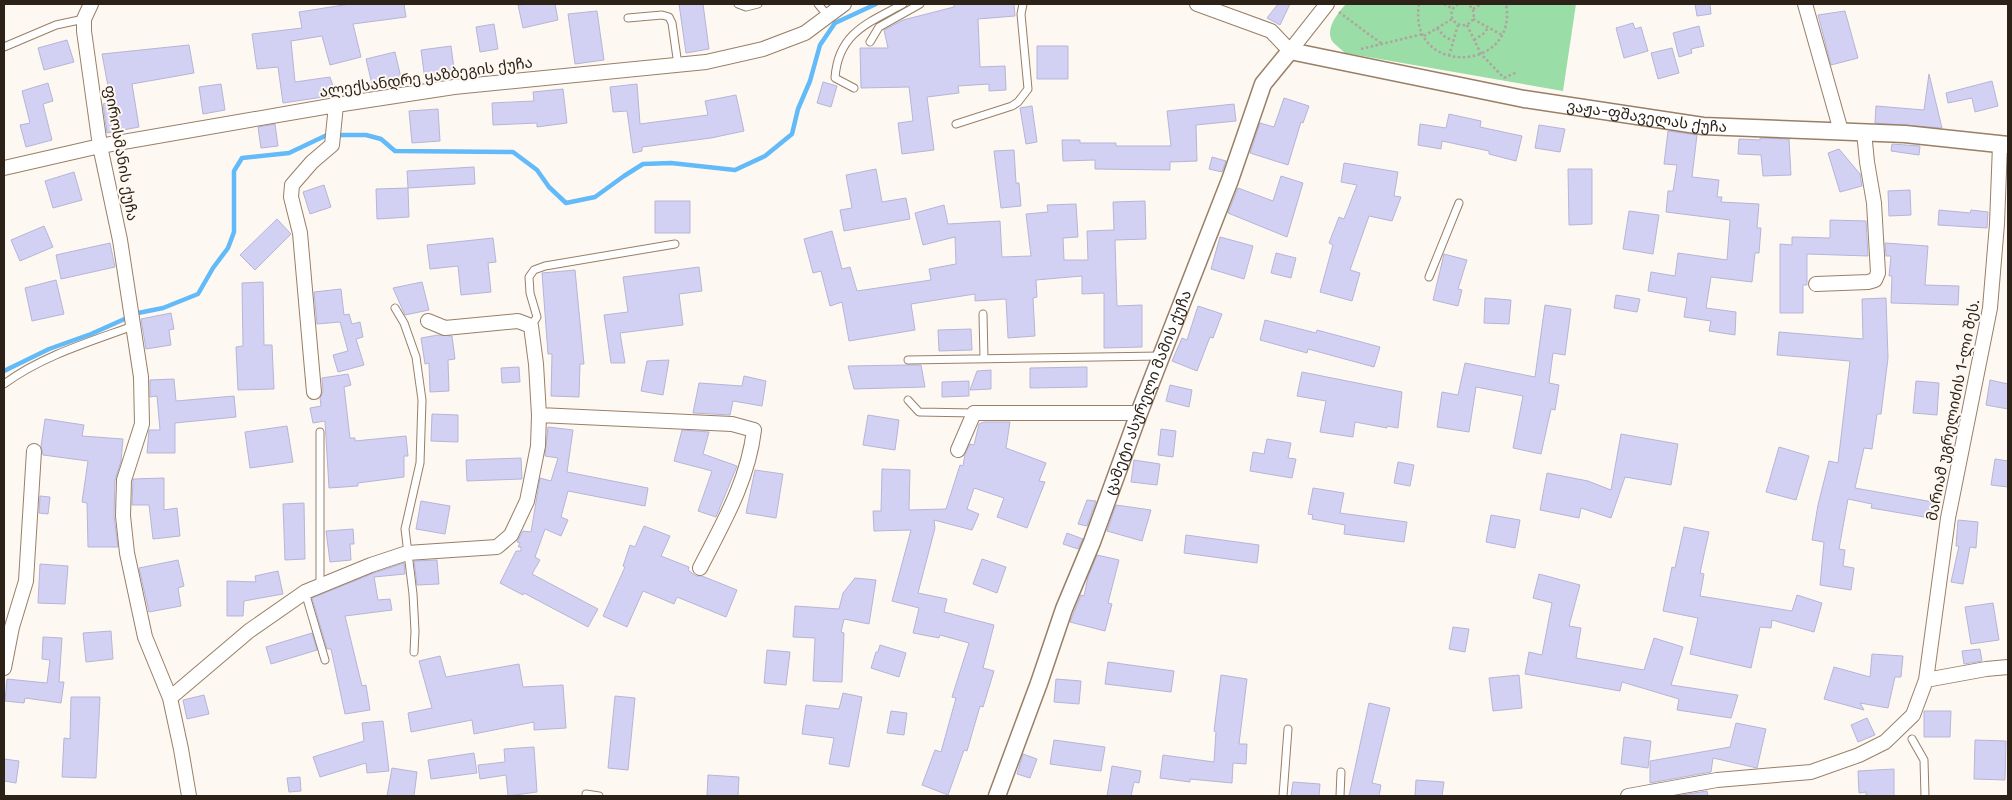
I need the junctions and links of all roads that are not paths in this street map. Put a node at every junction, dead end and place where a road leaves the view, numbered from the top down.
1 (91, 4) edge
2 (738, 4) edge
3 (758, 4) edge
4 (818, 4) edge
5 (844, 4) edge
6 (903, 4) edge
7 (920, 4) edge
8 (1023, 4) edge
9 (1198, 4) edge
10 (1327, 4) edge
11 (1805, 4) edge
12 (828, 16) junction
13 (628, 18) dead end
14 (84, 19) junction
15 (870, 42) dead end
16 (4, 46) edge
17 (1290, 51) junction
18 (678, 65) junction
19 (854, 88) dead end
20 (336, 110) junction
21 (956, 124) dead end
22 (1841, 131) junction
23 (1864, 132) junction
24 (2004, 145) edge
25 (100, 146) junction
26 (4, 168) edge
27 (1459, 203) dead end
28 (675, 244) dead end
29 (1430, 277) dead end
30 (1816, 284) dead end
31 (395, 308) dead end
32 (983, 314) dead end
33 (132, 319) junction
34 (428, 321) dead end
35 (531, 326) junction
36 (1161, 356) junction
37 (984, 359) junction
38 (908, 360) dead end
39 (4, 384) edge
40 (314, 392) dead end
41 (908, 400) dead end
42 (974, 413) junction
43 (1139, 413) junction
44 (539, 415) junction
45 (320, 432) dead end
46 (958, 450) dead end
47 (34, 451) dead end
48 (407, 553) junction
49 (700, 568) dead end
50 (320, 585) junction
51 (305, 592) junction
52 (414, 652) dead end
53 (325, 660) dead end
54 (2008, 667) edge
55 (4, 668) edge
56 (1926, 680) junction
57 (170, 698) junction
58 (1288, 729) dead end
59 (1912, 740) dead end
60 (1341, 772) dead end
61 (586, 794) dead end
62 (189, 796) edge
63 (599, 796) edge
64 (997, 796) edge
65 (1283, 796) edge
66 (1340, 796) edge
67 (1628, 796) edge
68 (1925, 796) edge

1 - 14 street, ფიროსმანის ქუჩა
2 - 3 lane
4 - 12 lane
5 - 12 street, ალექსანდრე ყაზბეგის ქუჩა
6 - 19 lane
7 - 15 lane
8 - 21 lane
9 - 17 street
10 - 17 street, ცამეტი ასურელი მამის ქუჩა
11 - 22 street
12 - 18 street, ალექსანდრე ყაზბეგის ქუჩა
13 - 18 lane
14 - 16 lane
14 - 25 street, ფიროსმანის ქუჩა
17 - 22 street, ვაჟა-ფშაველას ქუჩა
17 - 36 street, ცამეტი ასურელი მამის ქუჩა
18 - 20 street, ალექსანდრე ყაზბეგის ქუჩა
20 - 25 street, ალექსანდრე ყაზბეგის ქუჩა
20 - 40 street
22 - 23 street, ვაჟა-ფშაველას ქუჩა
23 - 24 street, ვაჟა-ფშაველას ქუჩა
23 - 30 street
24 - 56 street, მარიამ უგრელიძის 1-ლი შეს.
25 - 26 street, ალექსანდრე ყაზბეგის ქუჩა
25 - 33 street, ფიროსმანის ქუჩა
27 - 29 lane
28 - 35 lane
31 - 48 lane
32 - 37 lane
33 - 39 lane
33 - 57 street, ფიროსმანის ქუჩა
34 - 35 street
35 - 44 street
36 - 37 lane
36 - 43 street, ცამეტი ასურელი მამის ქუჩა
37 - 38 lane
41 - 42 lane
42 - 43 street
42 - 46 street
43 - 64 street, ცამეტი ასურელი მამის ქუჩა
44 - 48 street
44 - 49 street
45 - 50 lane
47 - 55 street
48 - 50 street
48 - 52 lane
50 - 51 street
51 - 53 lane
51 - 57 street
54 - 56 street
56 - 67 street, მარიამ უგრელიძის 1-ლი შეს.
57 - 62 street, ფიროსმანის ქუჩა
58 - 65 lane
59 - 68 lane
60 - 66 lane
61 - 63 lane

